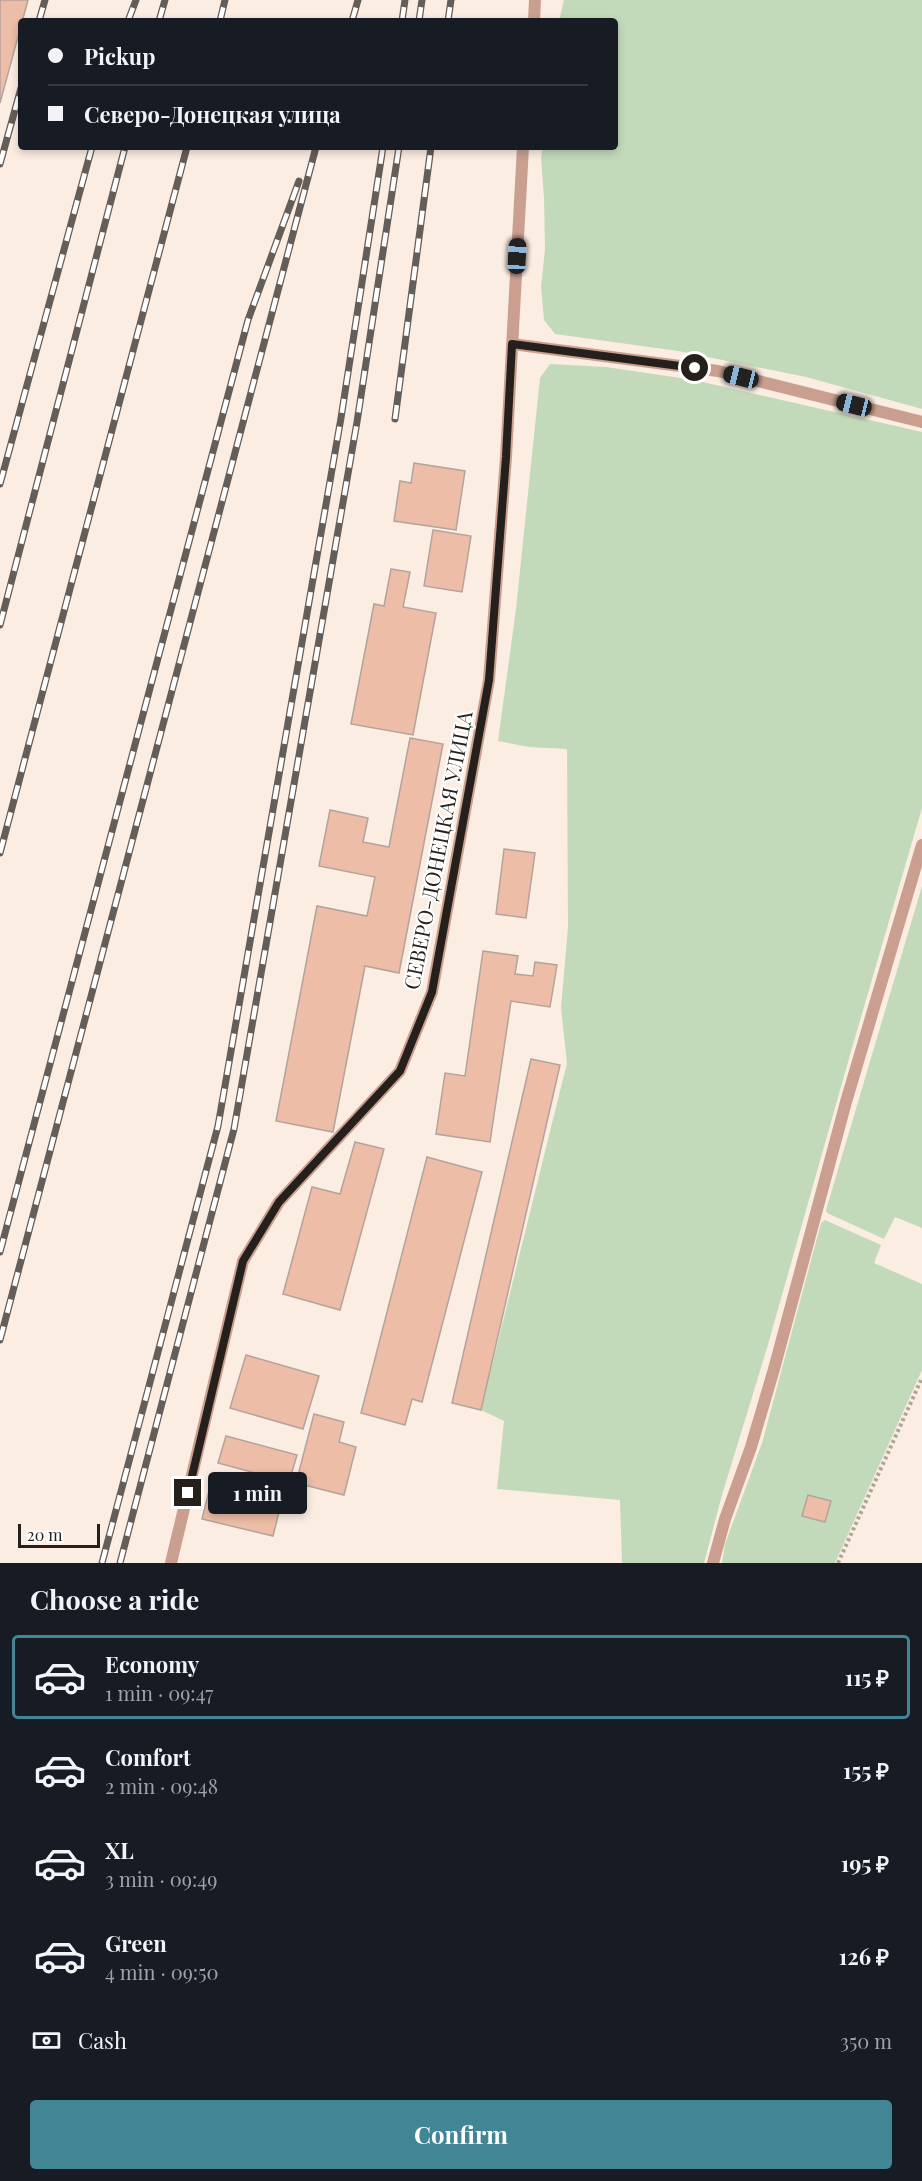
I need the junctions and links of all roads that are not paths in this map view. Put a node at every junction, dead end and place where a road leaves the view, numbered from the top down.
1 (536, 0) edge
2 (534, 18) edge
3 (523, 150) edge
4 (512, 344) junction
5 (922, 422) edge
6 (922, 845) edge
7 (171, 1563) edge
8 (713, 1563) edge

1 - 2 lane
3 - 4 lane, СЕВЕРО-ДОНЕЦКАЯ УЛИЦА
4 - 5 lane
4 - 7 lane, СЕВЕРО-ДОНЕЦКАЯ УЛИЦА
6 - 8 lane

